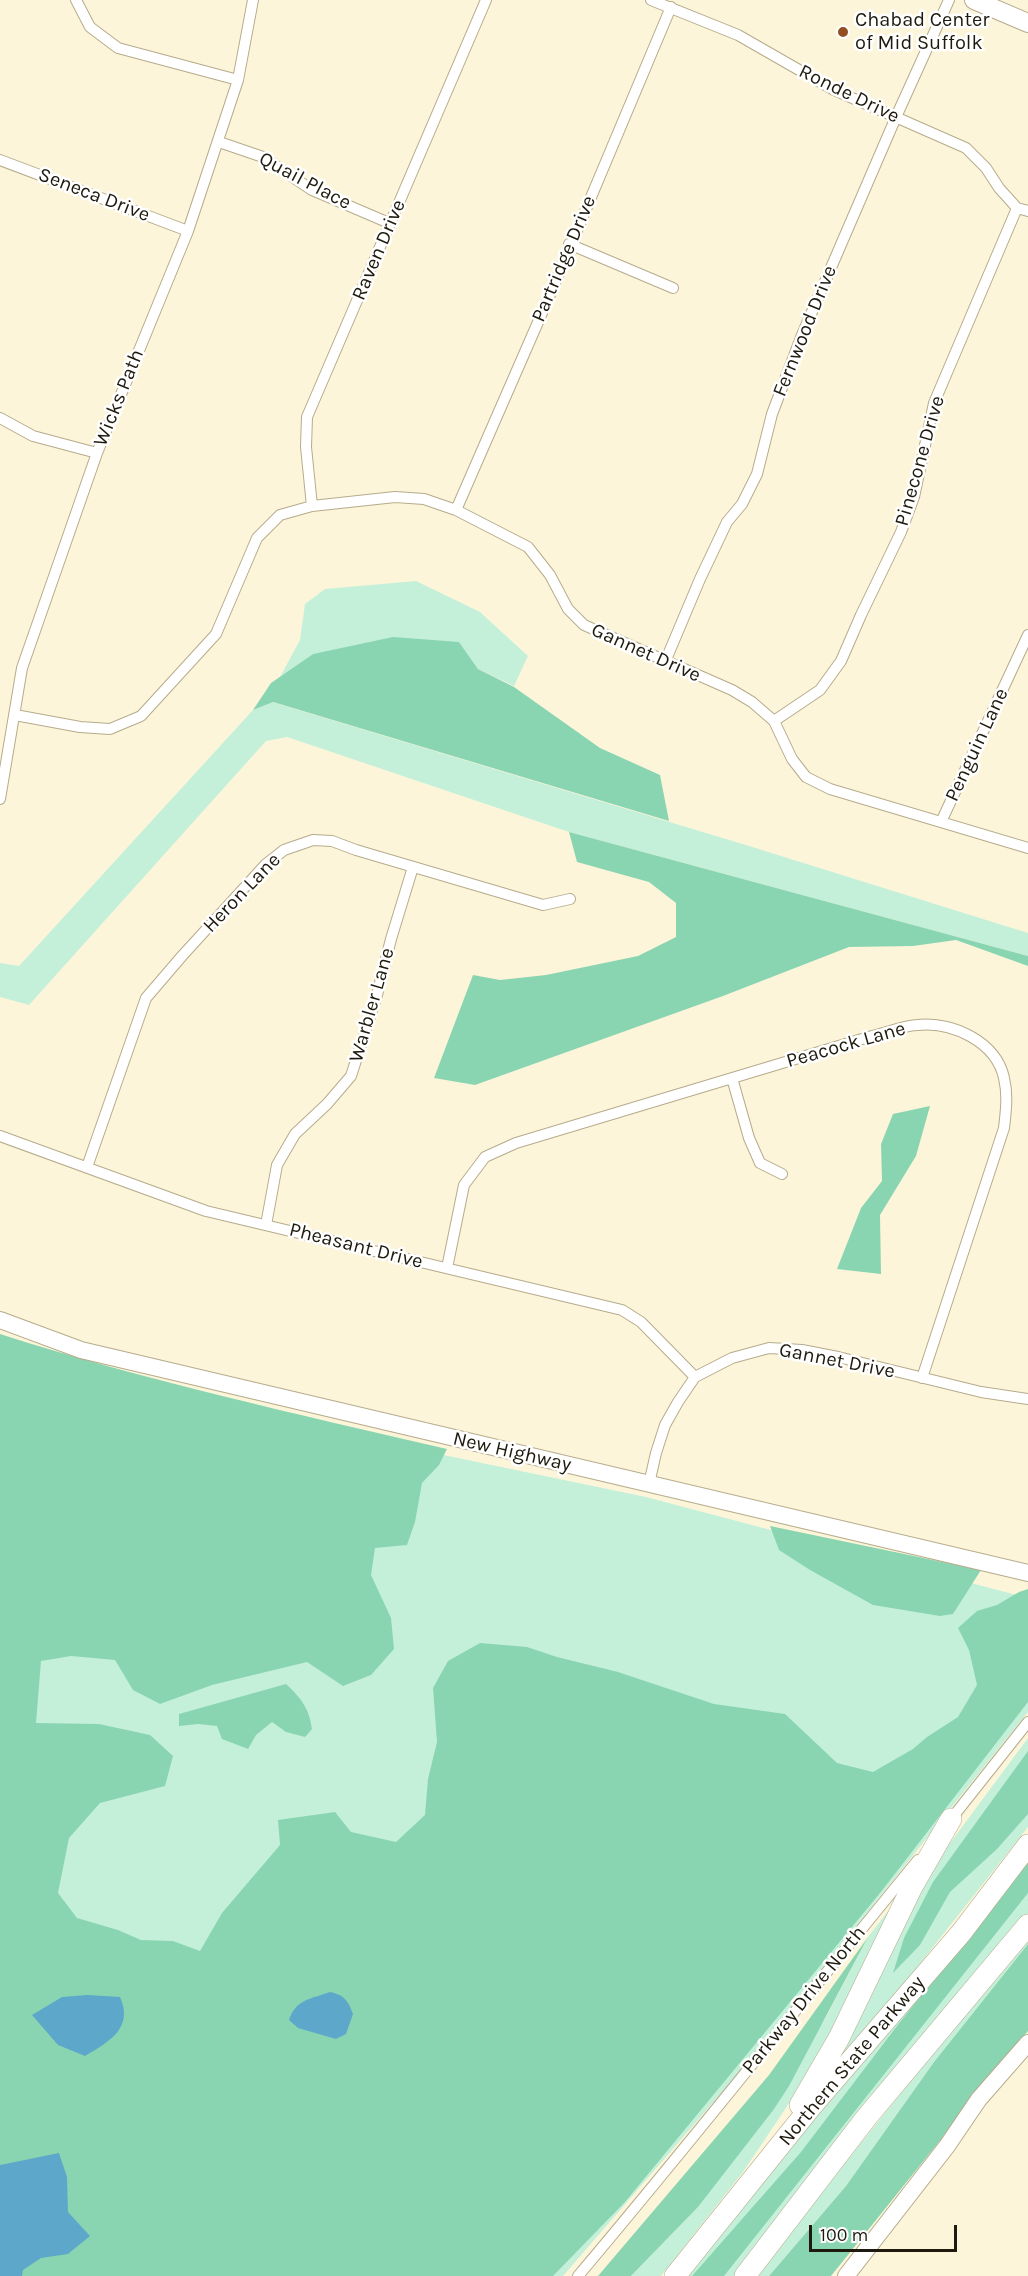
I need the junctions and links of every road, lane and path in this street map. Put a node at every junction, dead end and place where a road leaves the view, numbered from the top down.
1 (76, 0) edge
2 (253, 0) edge
3 (486, 0) edge
4 (651, 0) edge
5 (949, 0) edge
6 (974, 0) edge
7 (671, 8) junction
8 (1028, 23) edge
9 (238, 80) junction
10 (896, 117) junction
11 (219, 142) junction
12 (0, 160) edge
13 (1022, 209) edge
14 (389, 223) junction
15 (188, 231) junction
16 (569, 244) junction
17 (673, 288) dead end
18 (0, 418) edge
19 (97, 453) junction
20 (312, 506) junction
21 (456, 510) junction
22 (1028, 635) edge
23 (665, 662) junction
24 (15, 715) junction
25 (774, 721) junction
26 (0, 800) edge
27 (941, 822) junction
28 (1028, 848) edge
29 (413, 867) junction
30 (570, 899) dead end
31 (732, 1078) junction
32 (0, 1136) edge
33 (87, 1167) junction
34 (782, 1174) dead end
35 (266, 1225) junction
36 (447, 1268) junction
37 (0, 1320) edge
38 (695, 1377) junction
39 (922, 1378) junction
40 (1028, 1399) edge
41 (649, 1484) junction
42 (1028, 1573) edge
43 (1028, 1722) edge
44 (951, 1819) junction
45 (1028, 1845) edge
46 (1028, 1924) edge
47 (1028, 2043) edge
48 (770, 2158) junction
49 (578, 2276) edge
50 (675, 2276) edge
51 (745, 2276) edge
52 (846, 2276) edge

1 - 9 street
2 - 9 street, Wicks Path
3 - 14 street, Raven Drive
4 - 7 street, Ronde Drive
5 - 10 street, Fernwood Drive
6 - 8 main road
7 - 10 street, Ronde Drive
7 - 16 street, Partridge Drive
9 - 11 street, Wicks Path
10 - 13 street, Ronde Drive
10 - 23 street, Fernwood Drive
11 - 14 street, Quail Place
11 - 15 street, Wicks Path
12 - 15 street, Seneca Drive
13 - 25 street, Pinecone Drive
14 - 20 street, Raven Drive
15 - 19 street, Wicks Path
16 - 17 street
16 - 21 street, Partridge Drive
18 - 19 street
19 - 24 street, Wicks Path
20 - 21 street, Gannet Drive
20 - 24 street, Gannet Drive
21 - 23 street, Gannet Drive
22 - 27 street, Penguin Lane
23 - 25 street, Gannet Drive
24 - 26 street, Wicks Path
25 - 27 street, Gannet Drive
27 - 28 street, Gannet Drive
29 - 30 street, Heron Lane
29 - 33 street, Heron Lane
29 - 35 street, Warbler Lane
31 - 34 street
31 - 36 street, Peacock Lane
31 - 39 street, Peacock Lane
32 - 33 street, Pheasant Drive
33 - 35 street, Pheasant Drive
35 - 36 street, Pheasant Drive
36 - 38 street, Pheasant Drive
37 - 41 street, New Highway
38 - 39 street, Gannet Drive
38 - 41 street, Gannet Drive
39 - 40 street, Gannet Drive
41 - 42 street, New Highway
43 - 44 street, Parkway Drive North
44 - 48 highway
44 - 49 street, Parkway Drive North
45 - 48 highway, Northern State Parkway
46 - 51 highway
47 - 52 street
48 - 50 highway, Northern State Parkway

